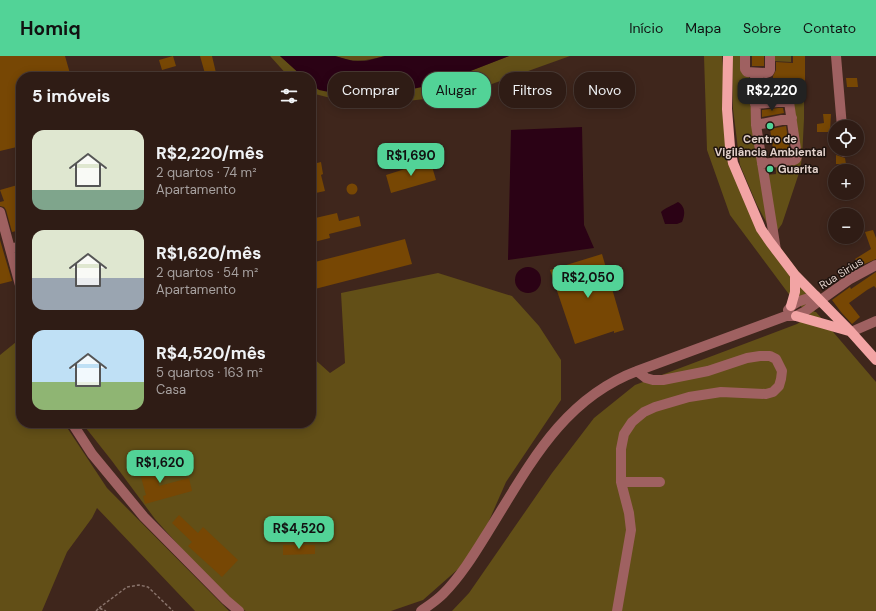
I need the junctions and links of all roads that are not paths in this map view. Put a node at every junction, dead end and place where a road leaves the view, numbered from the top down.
1 (728, 56) edge
2 (745, 56) edge
3 (770, 56) edge
4 (836, 56) edge
5 (755, 73) junction
6 (755, 104) junction
7 (792, 118) junction
8 (841, 120) edge
9 (756, 125) junction
10 (762, 164) junction
11 (0, 212) edge
12 (16, 247) edge
13 (10, 249) junction
14 (776, 250) junction
15 (876, 266) edge
16 (16, 271) edge
17 (795, 275) junction
18 (818, 298) junction
19 (791, 306) junction
20 (791, 316) junction
21 (876, 321) edge
22 (850, 331) junction
23 (876, 360) edge
24 (637, 371) junction
25 (75, 428) edge
26 (621, 482) junction
27 (660, 482) dead end
28 (239, 611) edge
29 (421, 611) edge
30 (617, 611) edge

1 - 14 main road
2 - 5 street
3 - 5 street
4 - 8 street
5 - 6 street
6 - 7 street
6 - 9 street
7 - 9 street
7 - 10 street
9 - 10 street
10 - 14 street
11 - 13 street
12 - 13 street
13 - 16 street
14 - 17 main road
15 - 18 street, Rua Sirius
17 - 18 main road
17 - 19 main road
18 - 19 street
18 - 20 street
18 - 22 main road
19 - 20 street
20 - 22 main road
20 - 24 street
21 - 22 street
22 - 23 main road
24 - 26 street
24 - 29 street
25 - 28 street
26 - 27 street
26 - 30 street

